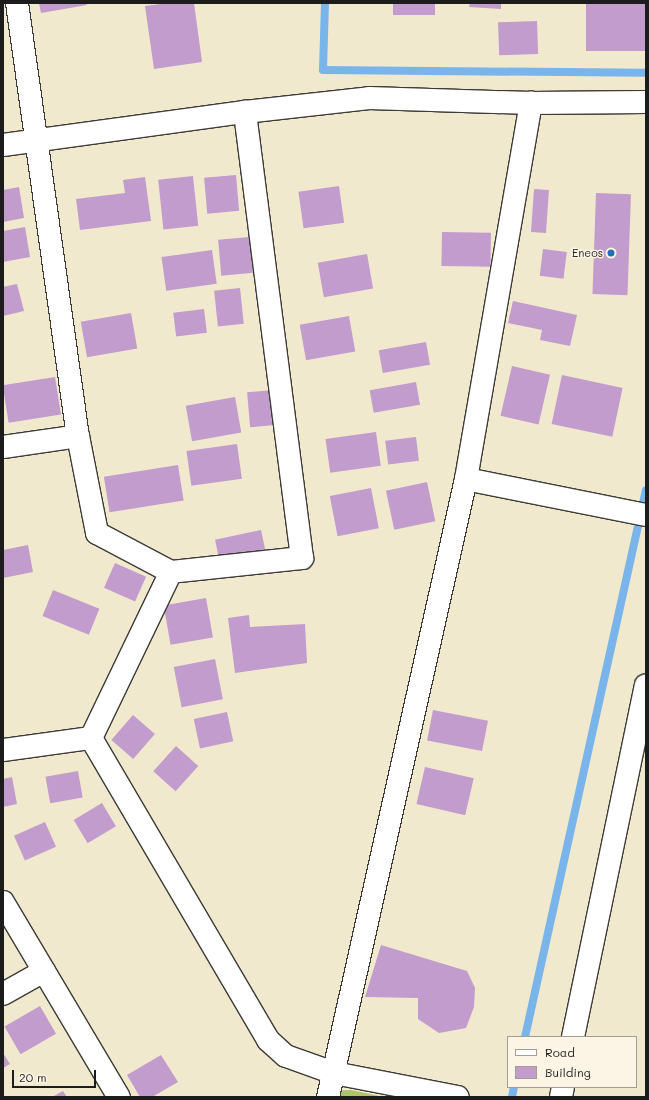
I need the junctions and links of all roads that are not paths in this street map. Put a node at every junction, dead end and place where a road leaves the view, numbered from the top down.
1 (17, 3) edge
2 (646, 102) edge
3 (531, 103) junction
4 (245, 112) junction
5 (37, 140) junction
6 (3, 145) edge
7 (78, 436) junction
8 (3, 447) edge
9 (466, 479) junction
10 (646, 515) edge
11 (171, 572) junction
12 (646, 685) edge
13 (92, 738) junction
14 (3, 750) edge
15 (3, 902) edge
16 (44, 971) junction
17 (3, 994) edge
18 (573, 1036) edge
19 (334, 1073) junction
20 (119, 1097) edge
21 (328, 1097) edge
22 (458, 1097) edge

1 - 5 street
2 - 3 street
3 - 4 street
3 - 9 street
4 - 5 street
4 - 11 street
5 - 6 street
5 - 7 street
7 - 8 street
7 - 11 street
9 - 10 street
9 - 19 street
11 - 13 street
12 - 18 street
13 - 14 street
13 - 19 street
15 - 16 street
16 - 17 street
16 - 20 street
19 - 21 street
19 - 22 street

